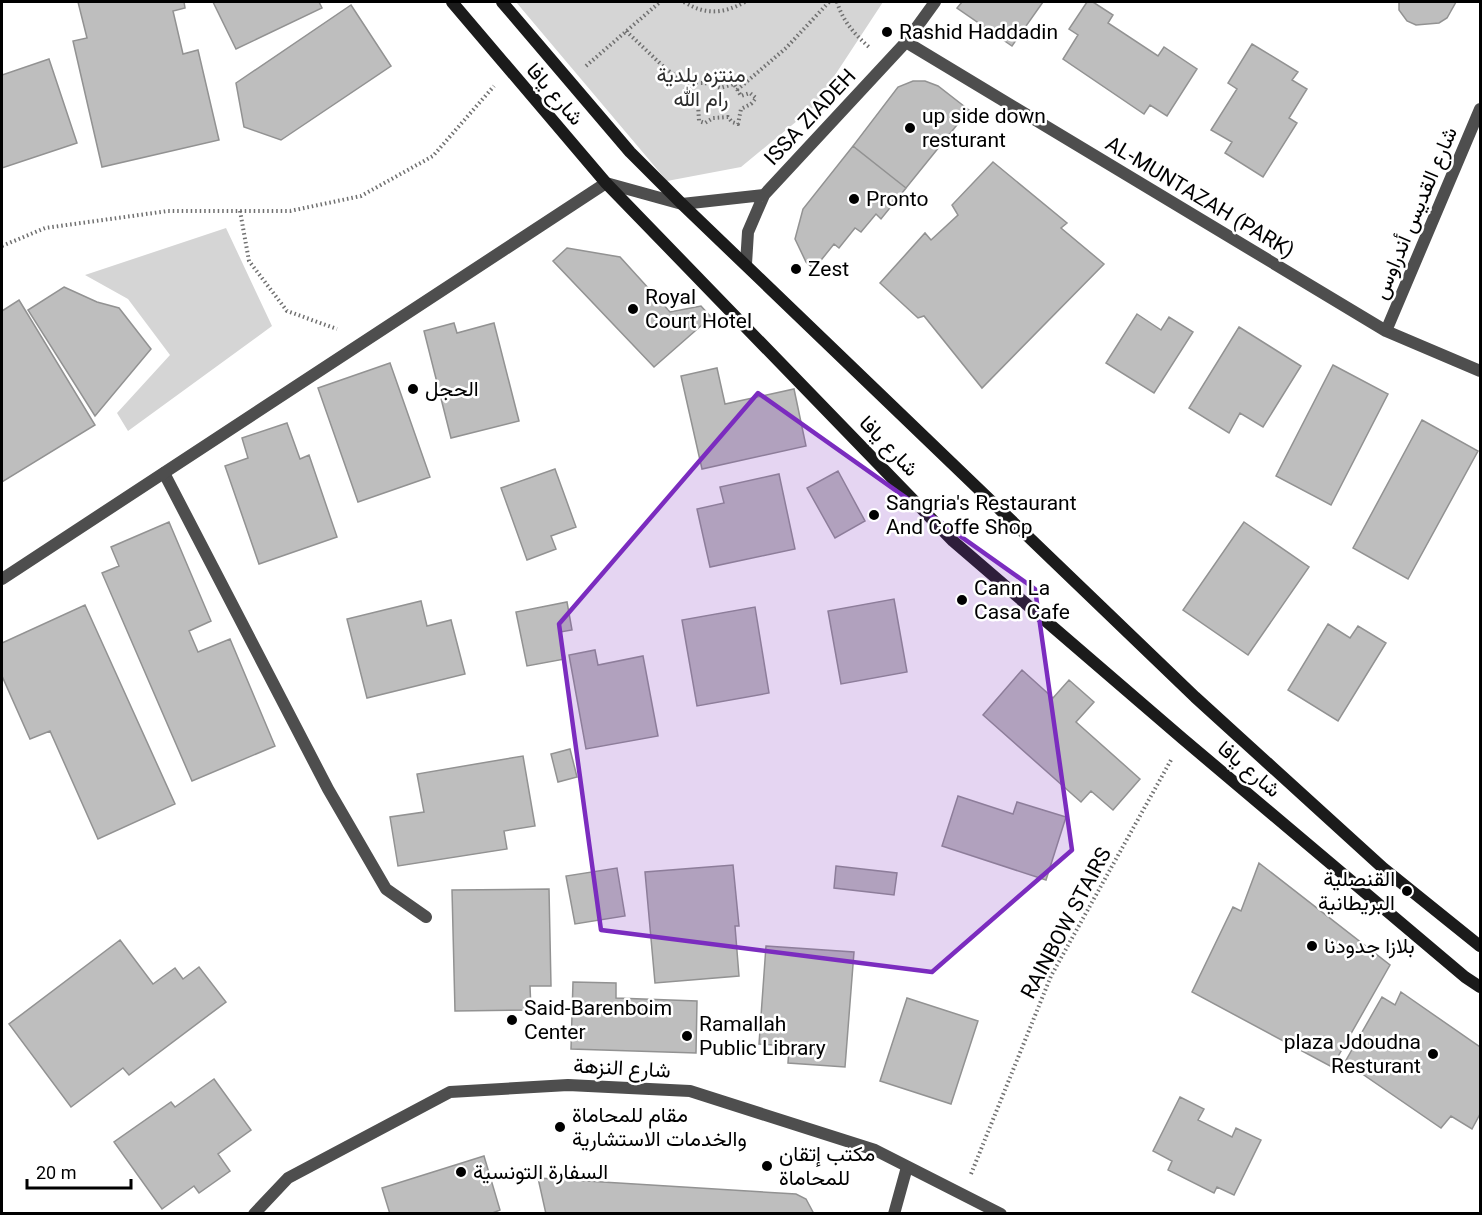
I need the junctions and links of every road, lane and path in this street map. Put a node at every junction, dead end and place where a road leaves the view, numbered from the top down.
1 (452, 2) edge
2 (502, 2) edge
3 (660, 2) edge
4 (684, 2) edge
5 (745, 2) edge
6 (829, 2) edge
7 (837, 2) edge
8 (935, 2) edge
9 (626, 31) junction
10 (906, 42) junction
11 (887, 62) junction
12 (588, 64) dead end
13 (508, 70) junction
14 (686, 83) junction
15 (737, 90) junction
16 (1480, 109) edge
17 (606, 183) junction
18 (764, 195) junction
19 (682, 204) junction
20 (240, 211) junction
21 (2, 246) edge
22 (746, 264) junction
23 (1386, 332) junction
24 (367, 340) junction
25 (1480, 371) edge
26 (164, 472) junction
27 (2, 579) edge
28 (1183, 739) junction
29 (426, 917) dead end
30 (1480, 946) edge
31 (1480, 987) edge
32 (907, 1167) junction
33 (963, 1195) junction
34 (254, 1214) edge
35 (894, 1214) edge
36 (1001, 1214) edge

1 - 13 main road, شارع يافا
2 - 19 main road, شارع يافا
3 - 9 path
4 - 5 path
6 - 15 path
7 - 11 path
8 - 10 street, ISSA ZIADEH
9 - 12 path
9 - 14 path
10 - 11 street, ISSA ZIADEH
10 - 23 street, AL-MUNTAZAH (PARK)
11 - 18 street, ISSA ZIADEH
13 - 17 main road, شارع يافا
13 - 20 path
14 - 15 path
14 - 15 path
16 - 23 street, شارع القديس أندراوس
17 - 19 street
17 - 24 street
17 - 28 main road, شارع يافا
18 - 19 street, ISSA ZIADEH
18 - 22 street
19 - 22 main road, شارع يافا
20 - 21 path
20 - 24 path
22 - 30 main road, شارع يافا
23 - 25 street, AL-MUNTAZAH (PARK)
24 - 26 street
26 - 27 street
26 - 29 street
28 - 31 main road, شارع يافا
28 - 33 path, RAINBOW STAIRS
32 - 33 street, شارع النزهة
32 - 34 street, شارع النزهة
32 - 35 street
33 - 36 street, شارع النزهة

